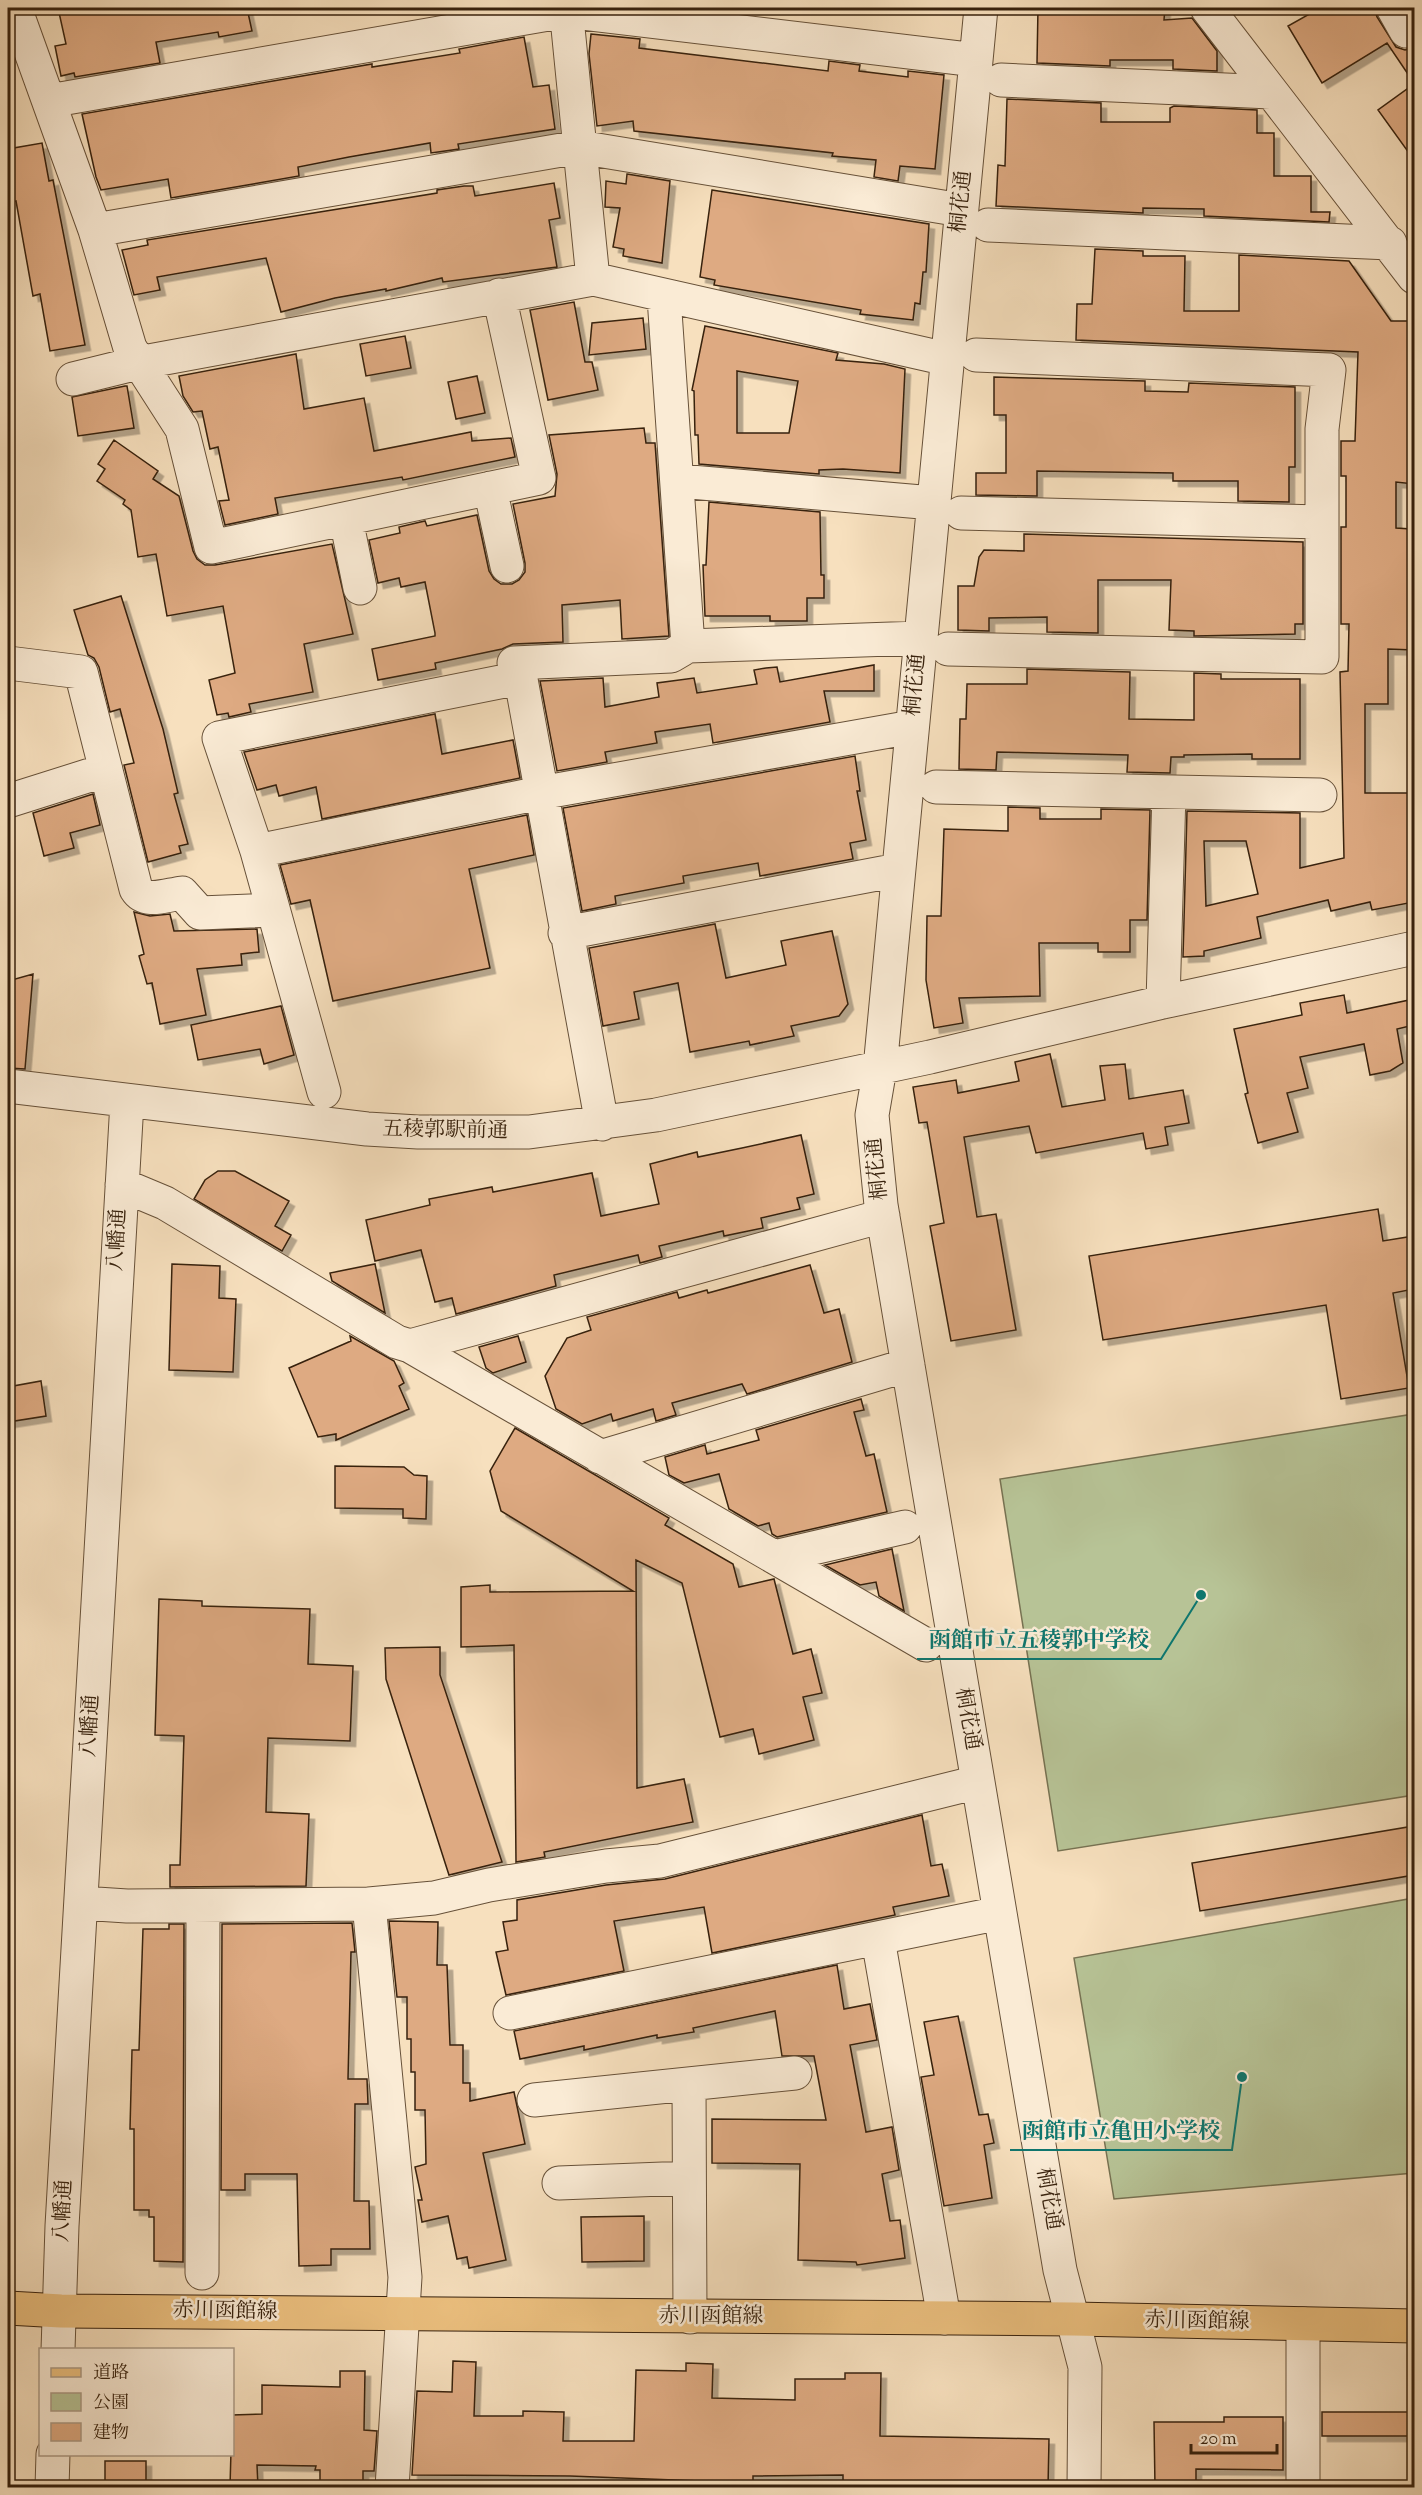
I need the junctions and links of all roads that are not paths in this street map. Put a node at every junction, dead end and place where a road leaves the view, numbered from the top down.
1 (15, 8) edge
2 (981, 8) edge
3 (1207, 8) edge
4 (566, 9) edge
5 (717, 19) edge
6 (976, 60) junction
7 (1001, 80) dead end
8 (1271, 92) junction
9 (49, 101) junction
10 (579, 147) junction
11 (975, 218) junction
12 (95, 230) junction
13 (1390, 243) junction
14 (1414, 277) edge
15 (593, 279) junction
16 (499, 295) junction
17 (664, 297) junction
18 (962, 357) junction
19 (138, 363) junction
20 (73, 379) dead end
21 (679, 480) junction
22 (490, 488) junction
23 (947, 508) junction
24 (346, 519) junction
25 (1323, 522) junction
26 (507, 566) dead end
27 (360, 588) dead end
28 (934, 644) junction
29 (688, 646) junction
30 (8, 663) edge
31 (517, 668) junction
32 (912, 727) junction
33 (105, 770) junction
34 (936, 787) dead end
35 (1169, 792) junction
36 (540, 793) junction
37 (1320, 795) dead end
38 (8, 801) edge
39 (257, 851) junction
40 (898, 870) junction
41 (273, 910) junction
42 (565, 933) junction
43 (1414, 948) edge
44 (1163, 1002) junction
45 (880, 1068) junction
46 (8, 1086) edge
47 (324, 1092) dead end
48 (127, 1102) junction
49 (602, 1124) junction
50 (122, 1185) junction
51 (883, 1216) junction
52 (410, 1346) junction
53 (908, 1365) junction
54 (600, 1457) junction
55 (905, 1527) dead end
56 (774, 1557) junction
57 (926, 1645) dead end
58 (978, 1782) junction
59 (81, 1903) junction
60 (369, 1904) junction
61 (203, 1906) junction
62 (1000, 1913) junction
63 (878, 1939) junction
64 (510, 2013) dead end
65 (795, 2073) dead end
66 (689, 2084) junction
67 (534, 2100) dead end
68 (689, 2178) junction
69 (559, 2183) dead end
70 (202, 2273) dead end
71 (8, 2308) edge
72 (61, 2311) junction
73 (401, 2315) junction
74 (690, 2317) junction
75 (944, 2318) junction
76 (1073, 2319) junction
77 (1303, 2324) junction
78 (1414, 2326) edge
79 (58, 2348) edge
80 (53, 2456) edge
81 (52, 2487) edge
82 (392, 2487) edge
83 (1084, 2487) edge
84 (1303, 2487) edge

1 - 9 street
2 - 6 street, 桐花通
3 - 8 street
4 - 5 street
4 - 9 street
4 - 10 street
5 - 6 street
6 - 11 street, 桐花通
7 - 8 street
8 - 13 street
9 - 12 street
10 - 11 street
10 - 12 street
10 - 15 street
11 - 13 street
11 - 18 street, 桐花通
12 - 19 street
13 - 14 street
15 - 16 street
15 - 17 street
16 - 19 street
16 - 22 street
17 - 18 street
17 - 21 street
18 - 23 street, 桐花通
18 - 25 street
19 - 20 street
19 - 24 street
21 - 23 street
21 - 29 street
22 - 24 street
22 - 26 street
23 - 25 street
23 - 28 street, 桐花通
24 - 27 street
25 - 28 street
28 - 29 street
28 - 32 street, 桐花通
29 - 31 street
30 - 33 street
31 - 36 street
31 - 39 street
32 - 36 street
32 - 40 street, 桐花通
33 - 38 street
33 - 41 street
34 - 35 street
35 - 37 street
35 - 44 street
36 - 39 street
36 - 42 street
39 - 41 street
40 - 42 street
40 - 45 street, 桐花通
41 - 47 street
42 - 49 street
43 - 44 street, 五稜郭駅前通
44 - 45 street, 五稜郭駅前通
45 - 49 street, 五稜郭駅前通
45 - 51 street, 桐花通
46 - 48 street, 五稜郭駅前通
48 - 49 street, 五稜郭駅前通
48 - 50 street, 八幡通
50 - 52 street
50 - 59 street, 八幡通
51 - 52 street
51 - 53 street, 桐花通
52 - 54 street
53 - 54 street
53 - 58 street, 桐花通
54 - 56 street
55 - 56 street
56 - 57 street
58 - 60 street
58 - 62 street, 桐花通
59 - 61 street
59 - 72 street, 八幡通
60 - 61 street
60 - 73 street
61 - 70 street
62 - 63 street
62 - 76 street, 桐花通
63 - 64 street
63 - 75 street
65 - 66 street
66 - 67 street
66 - 68 street
68 - 69 street
68 - 74 street
71 - 72 main road, 赤川函館線
72 - 73 main road, 赤川函館線
72 - 79 street, 八幡通
73 - 74 main road, 赤川函館線
73 - 82 street
74 - 75 main road, 赤川函館線
75 - 76 main road, 赤川函館線
76 - 77 main road, 赤川函館線
76 - 83 street, 桐花通
77 - 78 main road, 赤川函館線
77 - 84 street
80 - 81 street

